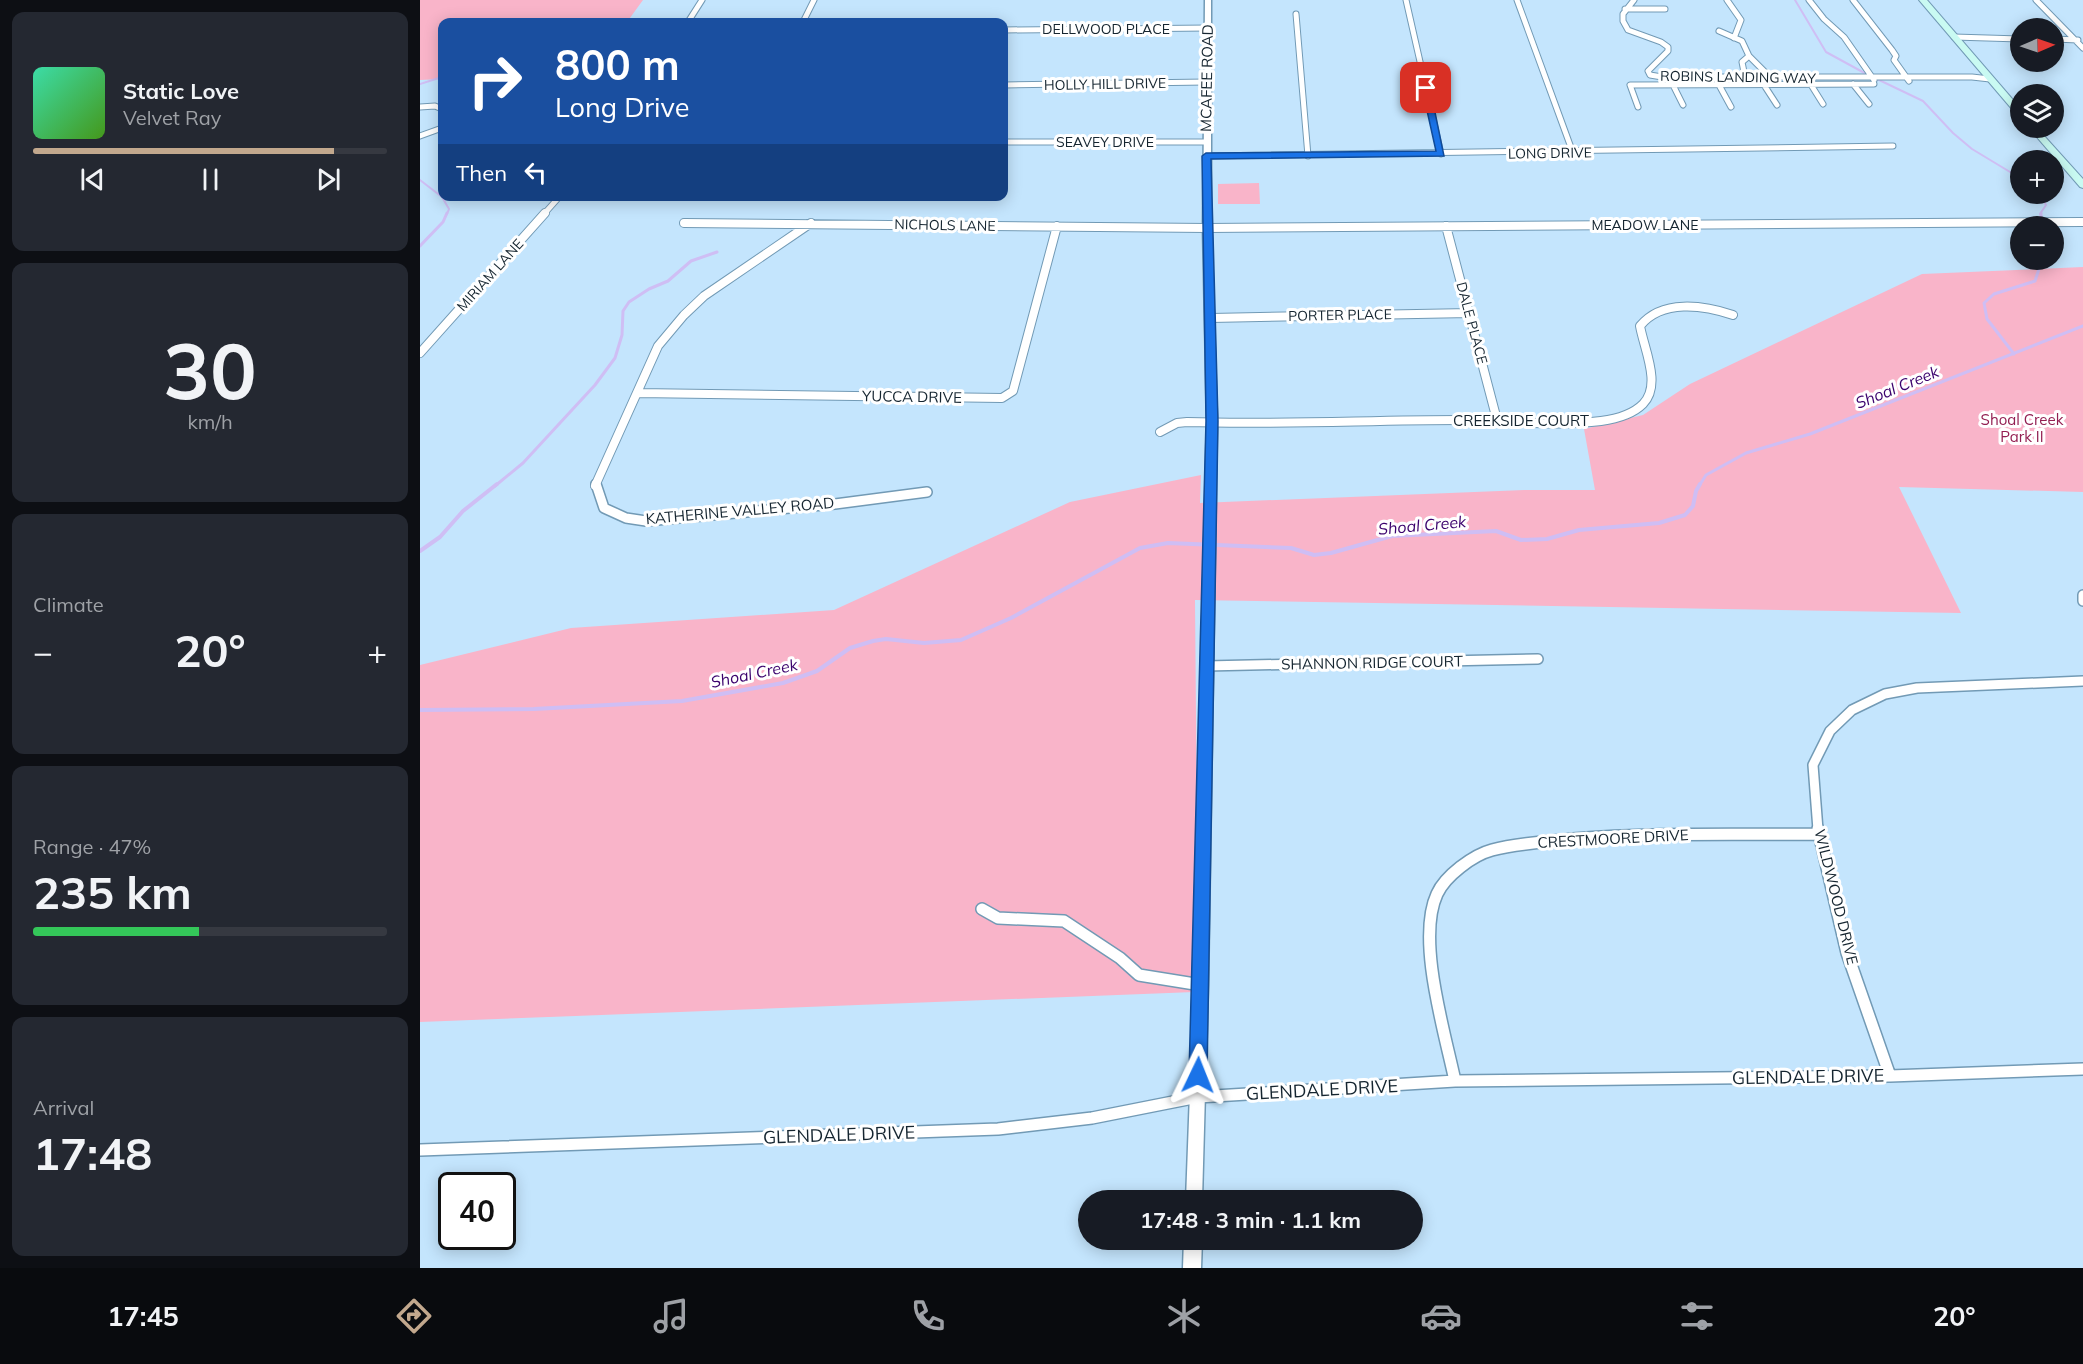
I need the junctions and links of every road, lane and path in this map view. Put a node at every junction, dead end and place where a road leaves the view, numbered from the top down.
1 (702, 0) edge
2 (814, 0) edge
3 (1208, 0) edge
4 (1406, 0) edge
5 (1517, 0) edge
6 (1633, 0) edge
7 (1727, 0) edge
8 (1809, 0) edge
9 (1853, 0) edge
10 (1923, 0) edge
11 (2036, 0) edge
12 (1625, 9) junction
13 (1296, 14) dead end
14 (691, 18) edge
15 (805, 18) edge
16 (1739, 26) junction
17 (1208, 28) junction
18 (1008, 30) edge
19 (1734, 38) junction
20 (1954, 38) junction
21 (2010, 39) edge
22 (2064, 39) edge
23 (2083, 39) edge
24 (2075, 40) junction
25 (2083, 48) edge
26 (1749, 56) junction
27 (1745, 77) junction
28 (1838, 77) junction
29 (1872, 77) junction
30 (1771, 78) junction
31 (1781, 78) junction
32 (1990, 79) junction
33 (1909, 80) junction
34 (1808, 81) junction
35 (1206, 82) junction
36 (1878, 83) junction
37 (1764, 84) junction
38 (1785, 84) junction
39 (1843, 84) junction
40 (1853, 84) junction
41 (1008, 85) edge
42 (1673, 85) junction
43 (1719, 85) junction
44 (2010, 102) edge
45 (1823, 104) dead end
46 (1869, 104) dead end
47 (1683, 105) dead end
48 (1777, 105) dead end
49 (420, 107) edge
50 (438, 107) edge
51 (1638, 107) dead end
52 (1731, 107) dead end
53 (438, 129) edge
54 (420, 136) edge
55 (2042, 138) edge
56 (1008, 142) edge
57 (1206, 142) junction
58 (1893, 146) dead end
59 (1573, 153) junction
60 (1441, 154) junction
61 (1206, 156) junction
62 (1308, 156) junction
63 (2081, 181) edge
64 (556, 201) edge
65 (684, 222) dead end
66 (2083, 222) edge
67 (811, 223) junction
68 (1057, 226) junction
69 (1446, 226) junction
70 (1207, 228) junction
71 (1470, 313) junction
72 (1733, 315) dead end
73 (1211, 318) junction
74 (420, 353) edge
75 (638, 393) junction
76 (1497, 420) junction
77 (1212, 421) junction
78 (1160, 432) dead end
79 (927, 492) dead end
80 (2083, 595) edge
81 (2083, 601) edge
82 (1538, 659) dead end
83 (1206, 666) junction
84 (2083, 681) edge
85 (1818, 834) junction
86 (982, 909) dead end
87 (1201, 984) junction
88 (2083, 1069) edge
89 (1890, 1076) junction
90 (1455, 1082) junction
91 (1198, 1097) junction
92 (420, 1150) edge
93 (1194, 1190) edge
94 (1193, 1250) edge
95 (1192, 1268) edge

1 - 14 street
2 - 15 street
3 - 17 street, MCAFEE ROAD
4 - 60 street
5 - 59 street
6 - 12 street
6 - 12 street
7 - 16 street
8 - 29 street
9 - 33 street
10 - 20 main road
11 - 24 street
12 - 27 street, ROBINS LANDING WAY
13 - 62 street
16 - 19 street
16 - 19 street
17 - 18 street, DELLWOOD PLACE
17 - 35 street, MCAFEE ROAD
19 - 26 street
20 - 21 street
20 - 32 main road
22 - 24 street
23 - 24 street
24 - 25 street
26 - 27 street
26 - 30 street
27 - 30 street, ROBINS LANDING WAY
28 - 29 street, ROBINS LANDING WAY
28 - 34 street, ROBINS LANDING WAY
28 - 39 street
29 - 33 street, ROBINS LANDING WAY
29 - 36 street
30 - 31 street, ROBINS LANDING WAY
31 - 34 street, ROBINS LANDING WAY
31 - 38 street
32 - 33 street, ROBINS LANDING WAY
32 - 44 main road
33 - 36 street, ROBINS LANDING WAY
34 - 38 street, ROBINS LANDING WAY
34 - 39 street, ROBINS LANDING WAY
34 - 45 street
35 - 41 street, HOLLY HILL DRIVE
35 - 57 street, MCAFEE ROAD
36 - 40 street, ROBINS LANDING WAY
37 - 38 street, ROBINS LANDING WAY
37 - 43 street, ROBINS LANDING WAY
37 - 48 street
39 - 40 street, ROBINS LANDING WAY
40 - 46 street
42 - 43 street, ROBINS LANDING WAY
42 - 47 street
42 - 51 street, ROBINS LANDING WAY
43 - 52 street
49 - 50 street
53 - 54 street
55 - 63 main road
56 - 57 street, SEAVEY DRIVE
57 - 61 street, MCAFEE ROAD
58 - 59 street, LONG DRIVE
59 - 60 street, LONG DRIVE
60 - 62 street, LONG DRIVE
61 - 62 street, LONG DRIVE
61 - 70 street, MCAFEE ROAD
64 - 74 street, MIRIAM LANE
65 - 67 street, NICHOLS LANE
66 - 69 street, MEADOW LANE
67 - 68 street, NICHOLS LANE
67 - 75 street, KATHERINE VALLEY ROAD
68 - 70 street, NICHOLS LANE
68 - 75 street, YUCCA DRIVE
69 - 70 street, MEADOW LANE
69 - 71 street, DALE PLACE
70 - 73 street, MCAFEE ROAD
71 - 73 street, PORTER PLACE
71 - 76 street, DALE PLACE
72 - 76 street, CREEKSIDE COURT
73 - 77 street, MCAFEE ROAD
75 - 79 street, KATHERINE VALLEY ROAD
76 - 77 street, CREEKSIDE COURT
77 - 78 street, CREEKSIDE COURT
77 - 83 street, MCAFEE ROAD
80 - 81 street
82 - 83 street, SHANNON RIDGE COURT
83 - 87 street, MCAFEE ROAD
84 - 85 street, WILDWOOD DRIVE
85 - 89 street, WILDWOOD DRIVE
85 - 90 street, CRESTMOORE DRIVE
86 - 87 street
87 - 91 street, MCAFEE ROAD
88 - 89 street, GLENDALE DRIVE
89 - 90 street, GLENDALE DRIVE
90 - 91 street, GLENDALE DRIVE
91 - 92 street, GLENDALE DRIVE
91 - 93 street, MCAFEE ROAD
94 - 95 street

